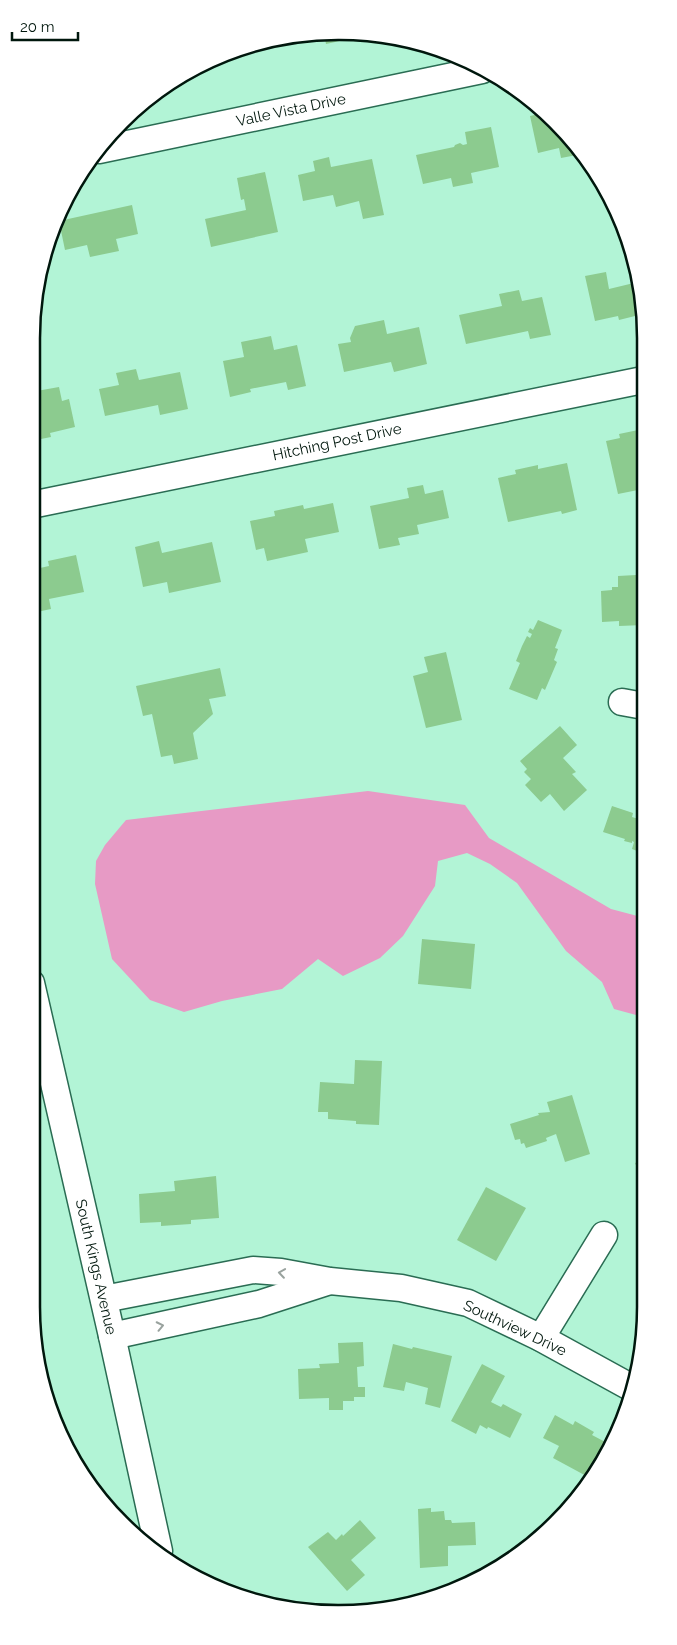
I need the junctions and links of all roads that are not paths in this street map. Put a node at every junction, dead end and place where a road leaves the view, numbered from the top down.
1 (473, 72) edge
2 (109, 148) edge
3 (637, 381) edge
4 (40, 503) edge
5 (40, 1023) edge
6 (604, 1235) dead end
7 (330, 1281) junction
8 (104, 1299) junction
9 (112, 1336) junction
10 (541, 1338) junction
11 (627, 1385) edge
12 (157, 1543) edge

1 - 2 street, Valle Vista Drive
3 - 4 street, Hitching Post Drive
5 - 8 street, South Kings Avenue
6 - 10 street
7 -> 8 street, Southview Drive
9 -> 7 street, Southview Drive
7 - 10 street, Southview Drive
8 - 9 street, South Kings Avenue
9 - 12 street, South Kings Avenue
10 - 11 street, Southview Drive

